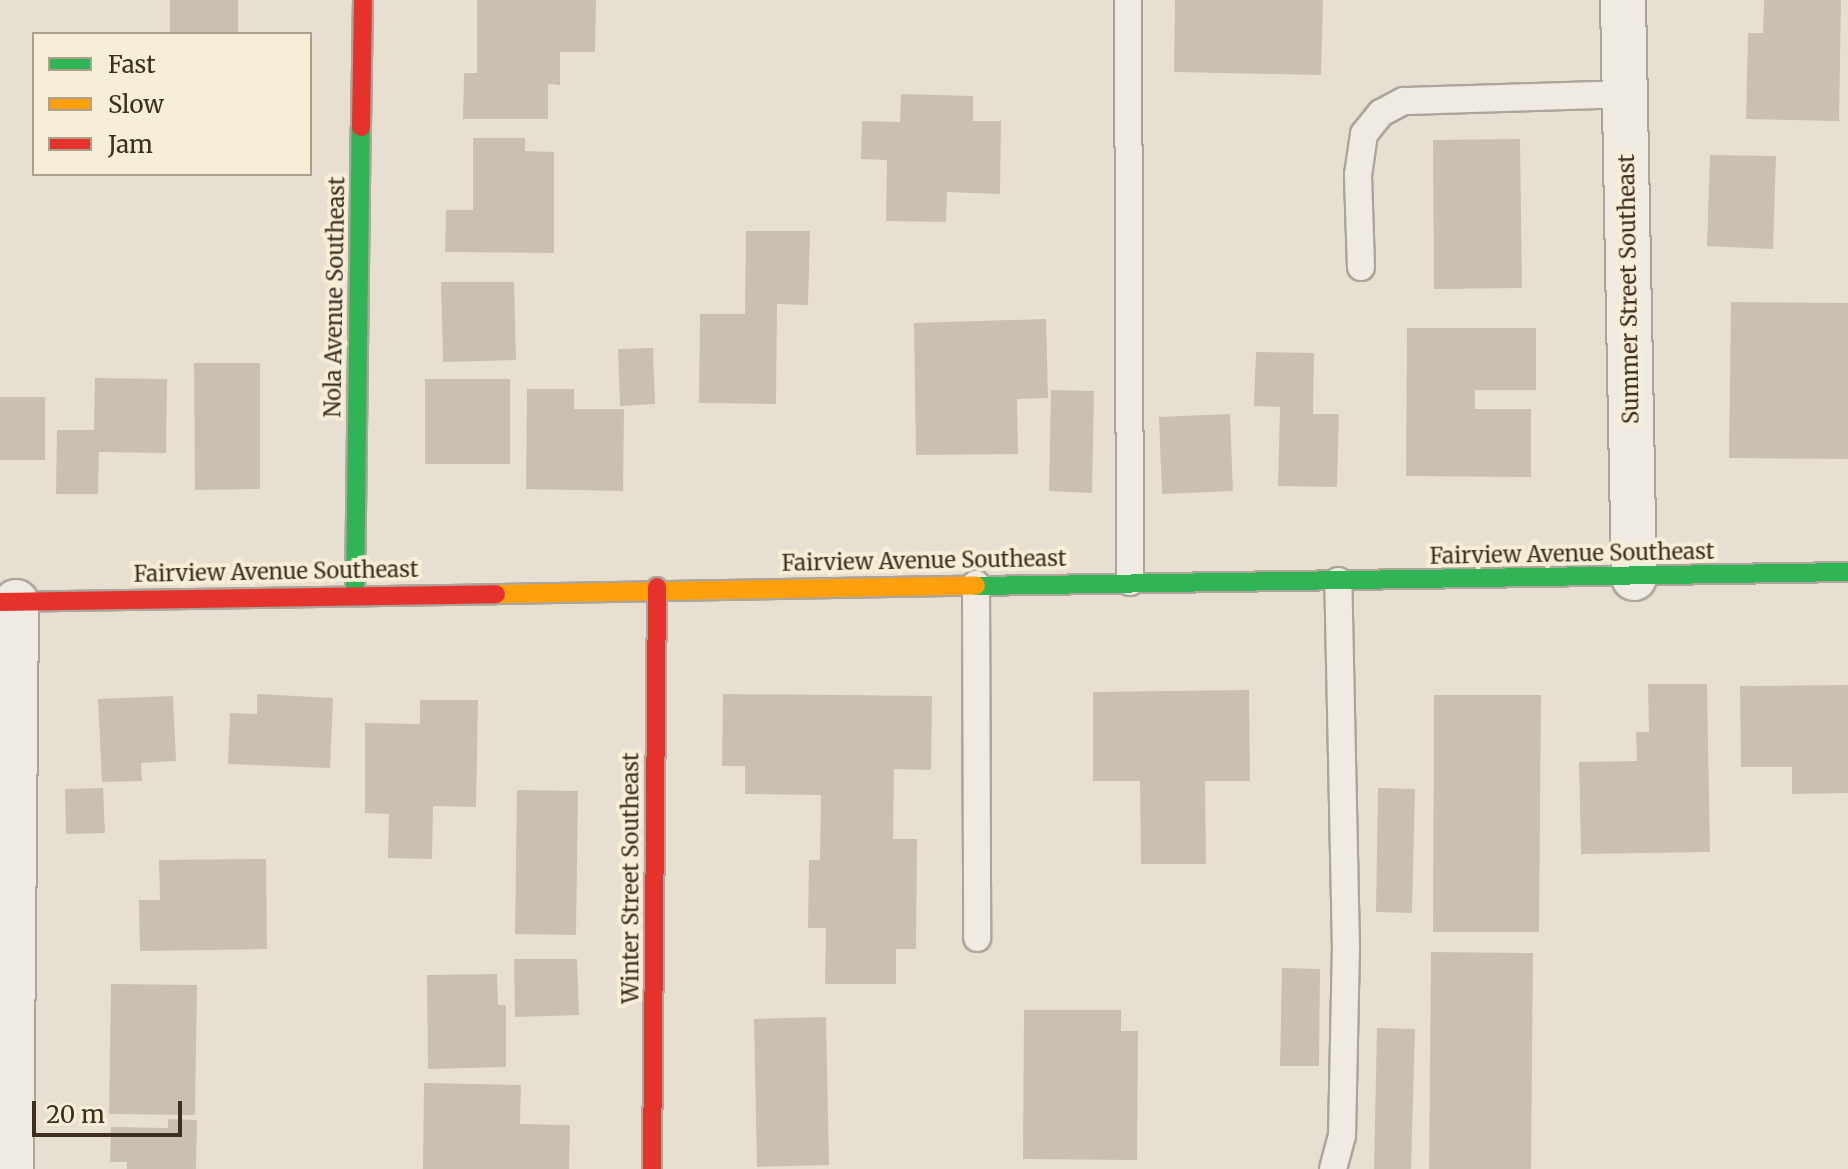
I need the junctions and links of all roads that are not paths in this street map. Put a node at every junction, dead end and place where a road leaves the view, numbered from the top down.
1 (363, 0) edge
2 (1128, 0) edge
3 (1623, 0) edge
4 (1625, 94) junction
5 (1361, 267) dead end
6 (1848, 572) edge
7 (1634, 578) junction
8 (1338, 581) junction
9 (1130, 582) junction
10 (976, 584) junction
11 (657, 587) junction
12 (355, 595) junction
13 (8, 602) edge
14 (977, 938) dead end
15 (11, 1169) edge
16 (652, 1169) edge
17 (1333, 1169) edge

1 - 12 main road, Nola Avenue Southeast
2 - 9 lane
3 - 4 street, Summer Street Southeast
4 - 5 lane
4 - 7 street, Summer Street Southeast
6 - 7 main road, Fairview Avenue Southeast
7 - 8 main road, Fairview Avenue Southeast
8 - 9 main road, Fairview Avenue Southeast
8 - 17 lane
9 - 10 main road, Fairview Avenue Southeast
10 - 11 main road, Fairview Avenue Southeast
10 - 14 lane
11 - 12 main road, Fairview Avenue Southeast
11 - 16 main road, Winter Street Southeast
12 - 13 main road, Fairview Avenue Southeast
13 - 15 street

